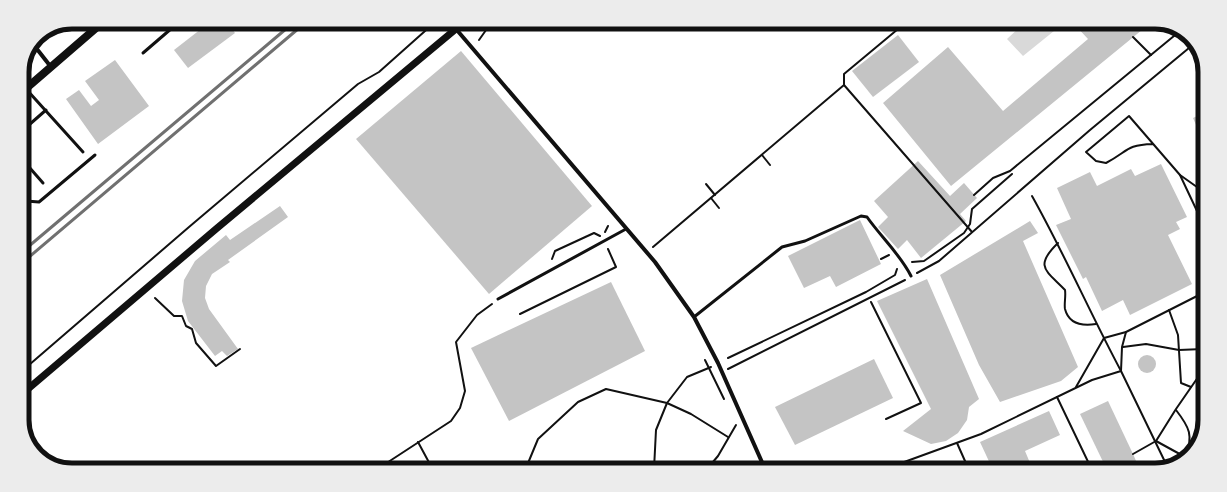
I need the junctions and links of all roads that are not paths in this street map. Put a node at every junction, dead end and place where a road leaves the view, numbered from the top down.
1 (95, 29) edge
2 (171, 29) edge
3 (456, 29) joint
4 (36, 48) edge
5 (142, 53) dead end
6 (51, 67) junction
7 (29, 86) edge
8 (29, 95) edge
9 (46, 110) junction
10 (29, 125) edge
11 (83, 152) dead end
12 (95, 155) dead end
13 (29, 167) edge
14 (43, 183) dead end
15 (29, 201) edge
16 (626, 229) junction
17 (910, 276) road end
18 (498, 299) road end
19 (694, 317) junction
20 (29, 388) edge
21 (762, 463) edge

1 - 6 main road
2 - 5 lane
3 - 16 street
3 - 20 street
4 - 6 street
6 - 7 main road
8 - 9 lane
9 - 10 lane
9 - 11 lane
12 - 15 lane
13 - 14 lane
16 - 18 lane
16 - 19 street
17 - 19 lane
19 - 21 street

